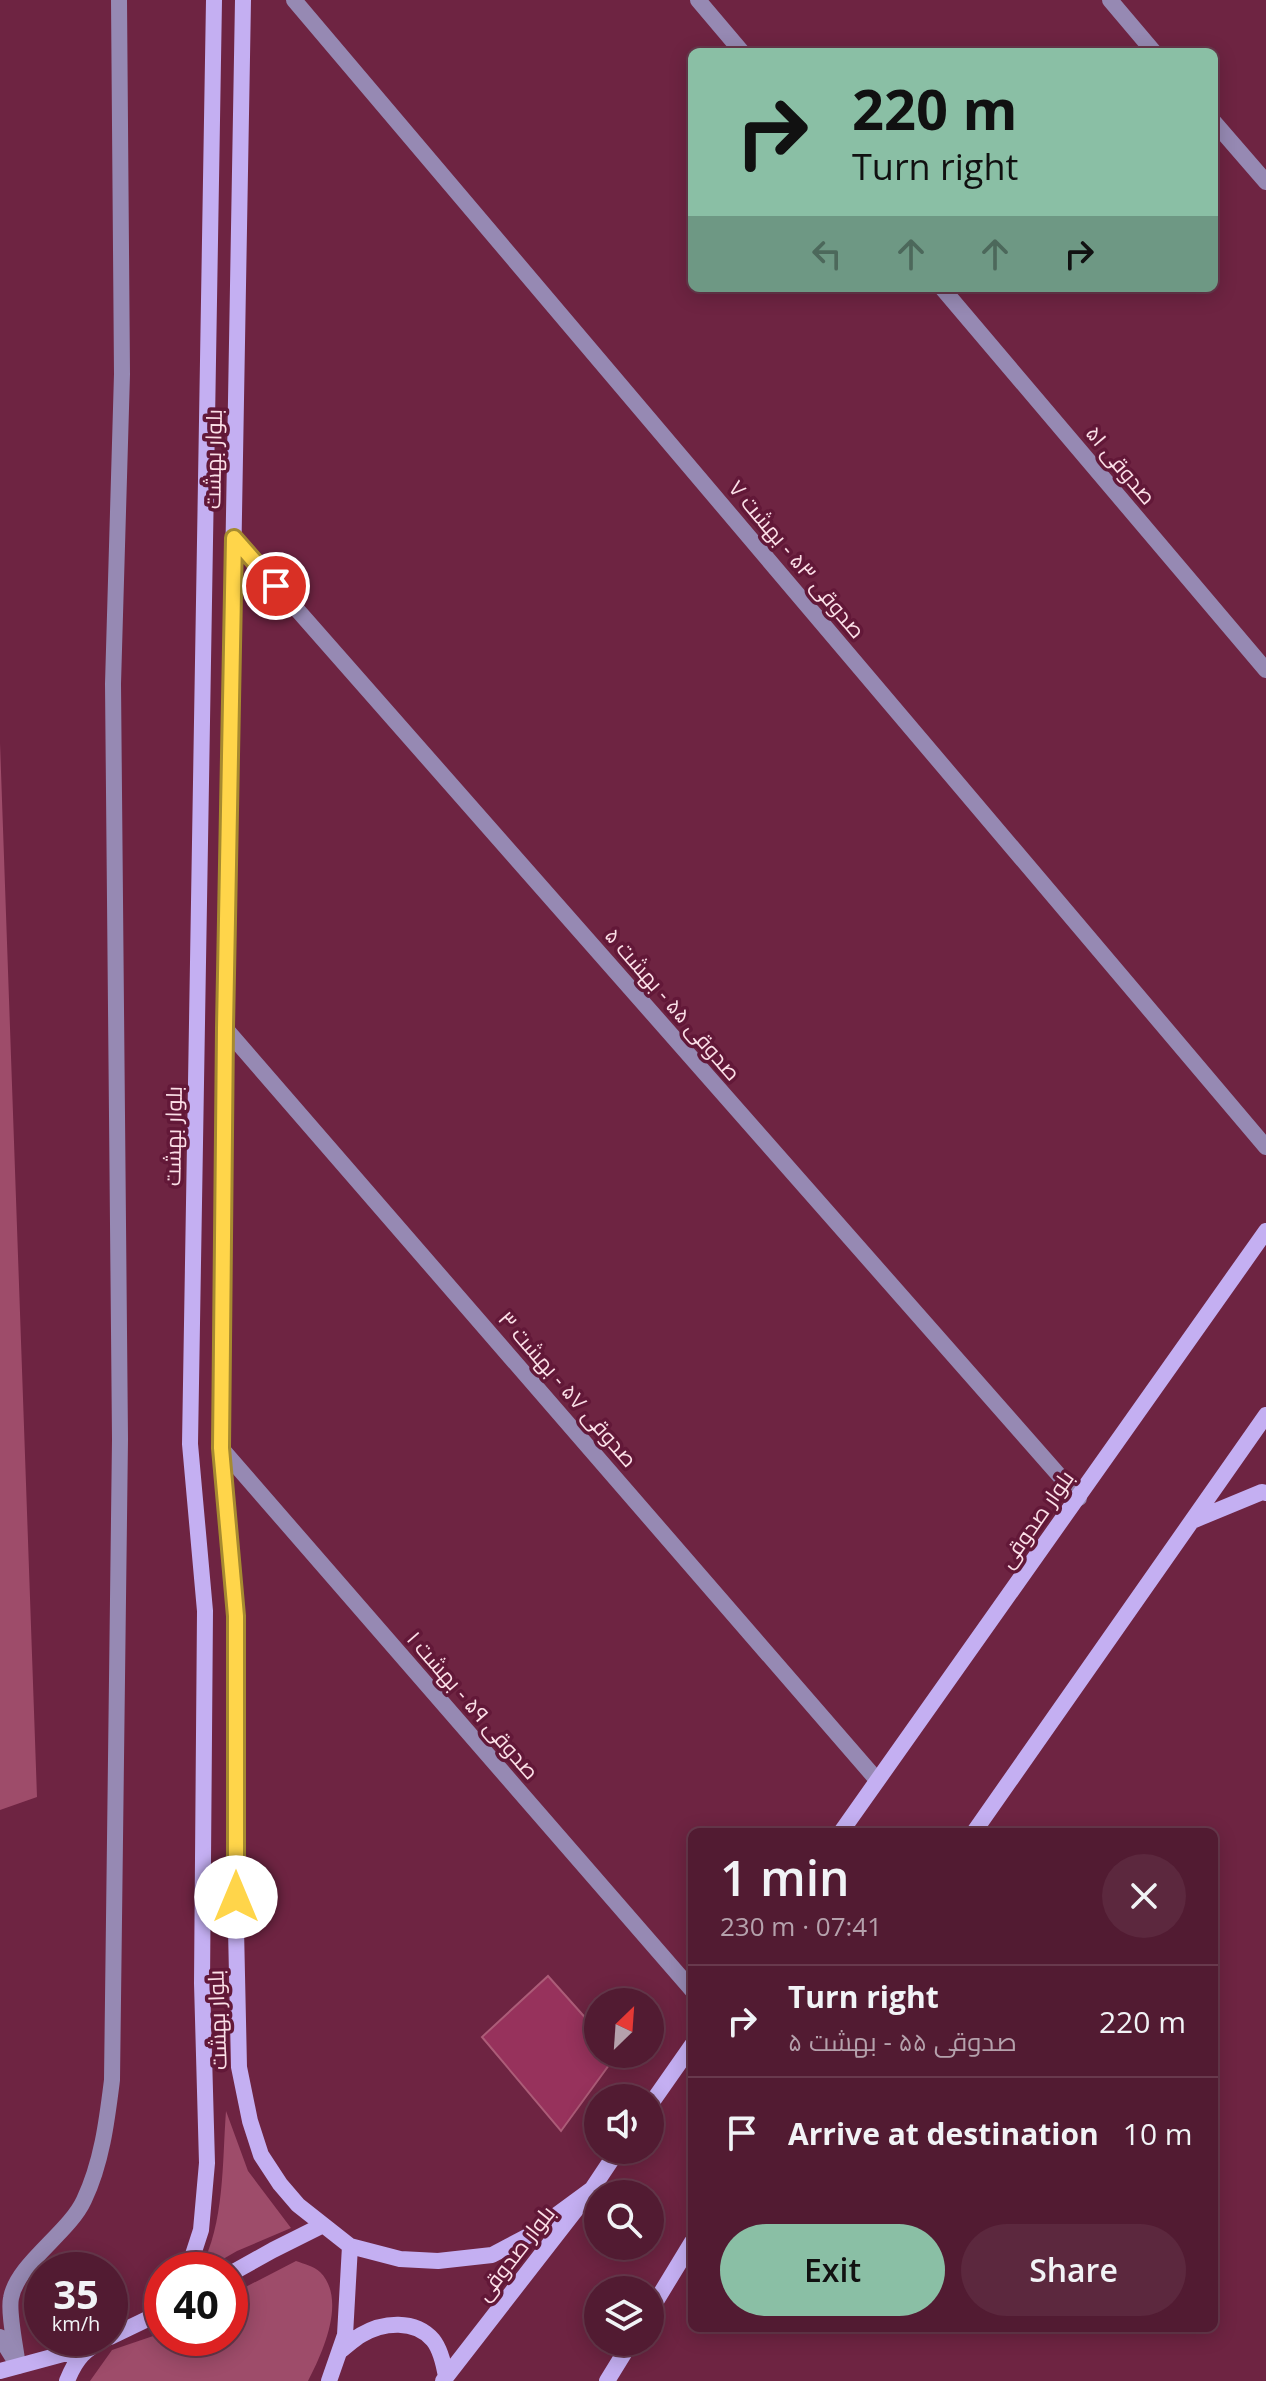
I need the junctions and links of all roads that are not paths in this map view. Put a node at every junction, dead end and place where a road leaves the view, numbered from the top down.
1 (119, 0) edge
2 (214, 0) edge
3 (243, 0) edge
4 (294, 0) edge
5 (698, 0) edge
6 (1110, 0) edge
7 (739, 48) edge
8 (1151, 48) edge
9 (1218, 127) edge
10 (1266, 182) edge
11 (945, 292) edge
12 (234, 538) junction
13 (1266, 670) edge
14 (225, 1028) junction
15 (1266, 1147) edge
16 (1266, 1231) edge
17 (1266, 1415) edge
18 (221, 1448) junction
19 (1266, 1493) edge
20 (1079, 1498) junction
21 (1191, 1521) junction
22 (877, 1780) junction
23 (844, 1828) edge
24 (977, 1828) edge
25 (688, 1985) edge
26 (688, 2051) edge
27 (664, 2085) edge
28 (584, 2195) edge
29 (584, 2199) edge
30 (323, 2225) junction
31 (350, 2246) junction
32 (688, 2249) edge
33 (194, 2252) edge
34 (248, 2264) edge
35 (664, 2288) edge
36 (0, 2337) edge
37 (340, 2351) junction
38 (55, 2356) edge
39 (81, 2356) edge
40 (622, 2356) edge
41 (18, 2366) junction
42 (0, 2371) edge
43 (445, 2379) edge
44 (67, 2381) edge
45 (329, 2381) edge
46 (607, 2381) edge

1 - 41 street
2 - 33 street, بلوار بهشت
3 - 12 street, بلوار بهشت
4 - 15 street, صدوقی ۵۳ - بهشت ۷
5 - 7 street
6 - 8 street
9 - 10 street
11 - 13 street, صدوقی ۵۱
12 - 14 street, بلوار بهشت
12 - 20 street, صدوقی ۵۵ - بهشت ۵
14 - 18 street, بلوار بهشت
14 - 22 street, صدوقی ۵۷ - بهشت ۳
16 - 20 street, بلوار صدوقی
17 - 21 street
18 - 25 street, صدوقی ۵۹ - بهشت ۱
18 - 30 street, بلوار بهشت
19 - 21 street
20 - 22 street, بلوار صدوقی
21 - 24 street
22 - 23 street, بلوار صدوقی
26 - 27 street
28 - 31 street, بلوار بهشت
29 - 43 street, بلوار صدوقی
30 - 31 street, بلوار بهشت
30 - 34 street
31 - 37 street
32 - 35 street
36 - 41 street
37 - 43 street
37 - 45 street
38 - 41 street
39 - 44 street
40 - 46 street
41 - 42 street

